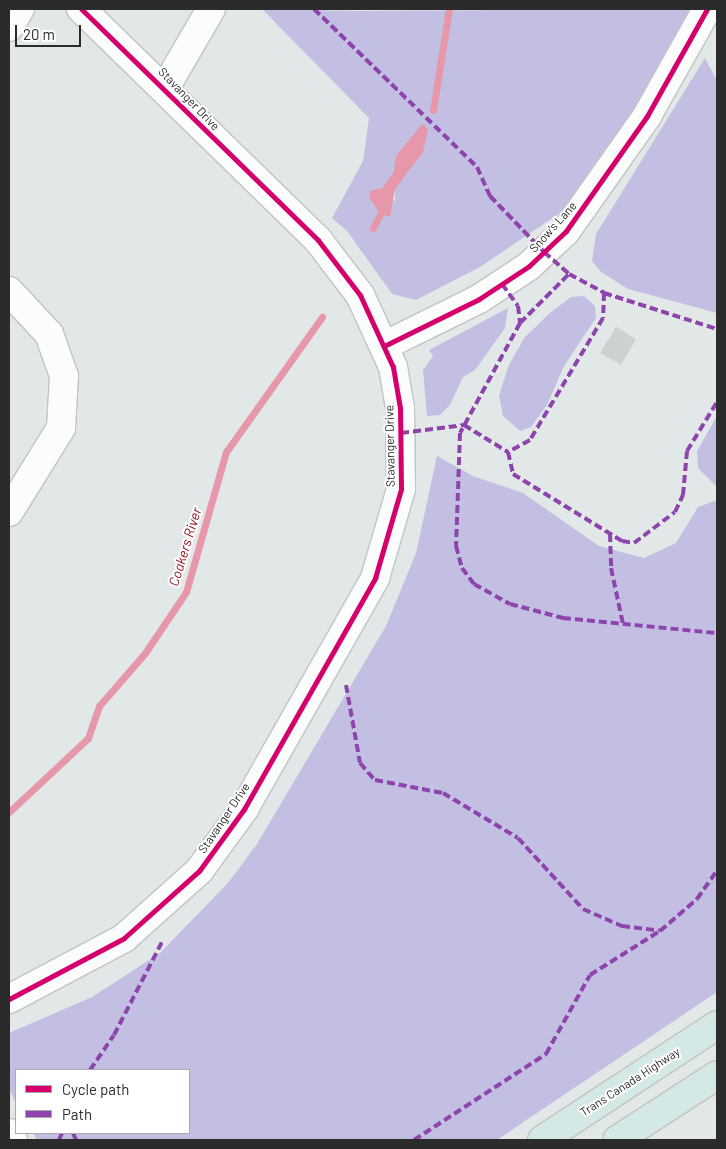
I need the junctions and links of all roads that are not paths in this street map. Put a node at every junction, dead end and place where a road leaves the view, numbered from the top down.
1 (20, 9) edge
2 (81, 9) edge
3 (211, 9) edge
4 (707, 9) edge
5 (9, 27) edge
6 (165, 88) junction
7 (9, 291) edge
8 (386, 345) junction
9 (9, 512) edge
10 (9, 999) edge
11 (717, 1025) edge
12 (717, 1075) edge
13 (9, 1133) edge
14 (13, 1140) edge
15 (542, 1140) edge
16 (617, 1140) edge

1 - 5 street
2 - 6 street, Stavanger Drive
3 - 6 street
4 - 8 street, Snow's Lane
6 - 8 street, Stavanger Drive
7 - 9 street
8 - 10 street, Stavanger Drive
11 - 15 highway, Trans Canada Highway
12 - 16 highway
13 - 14 street

